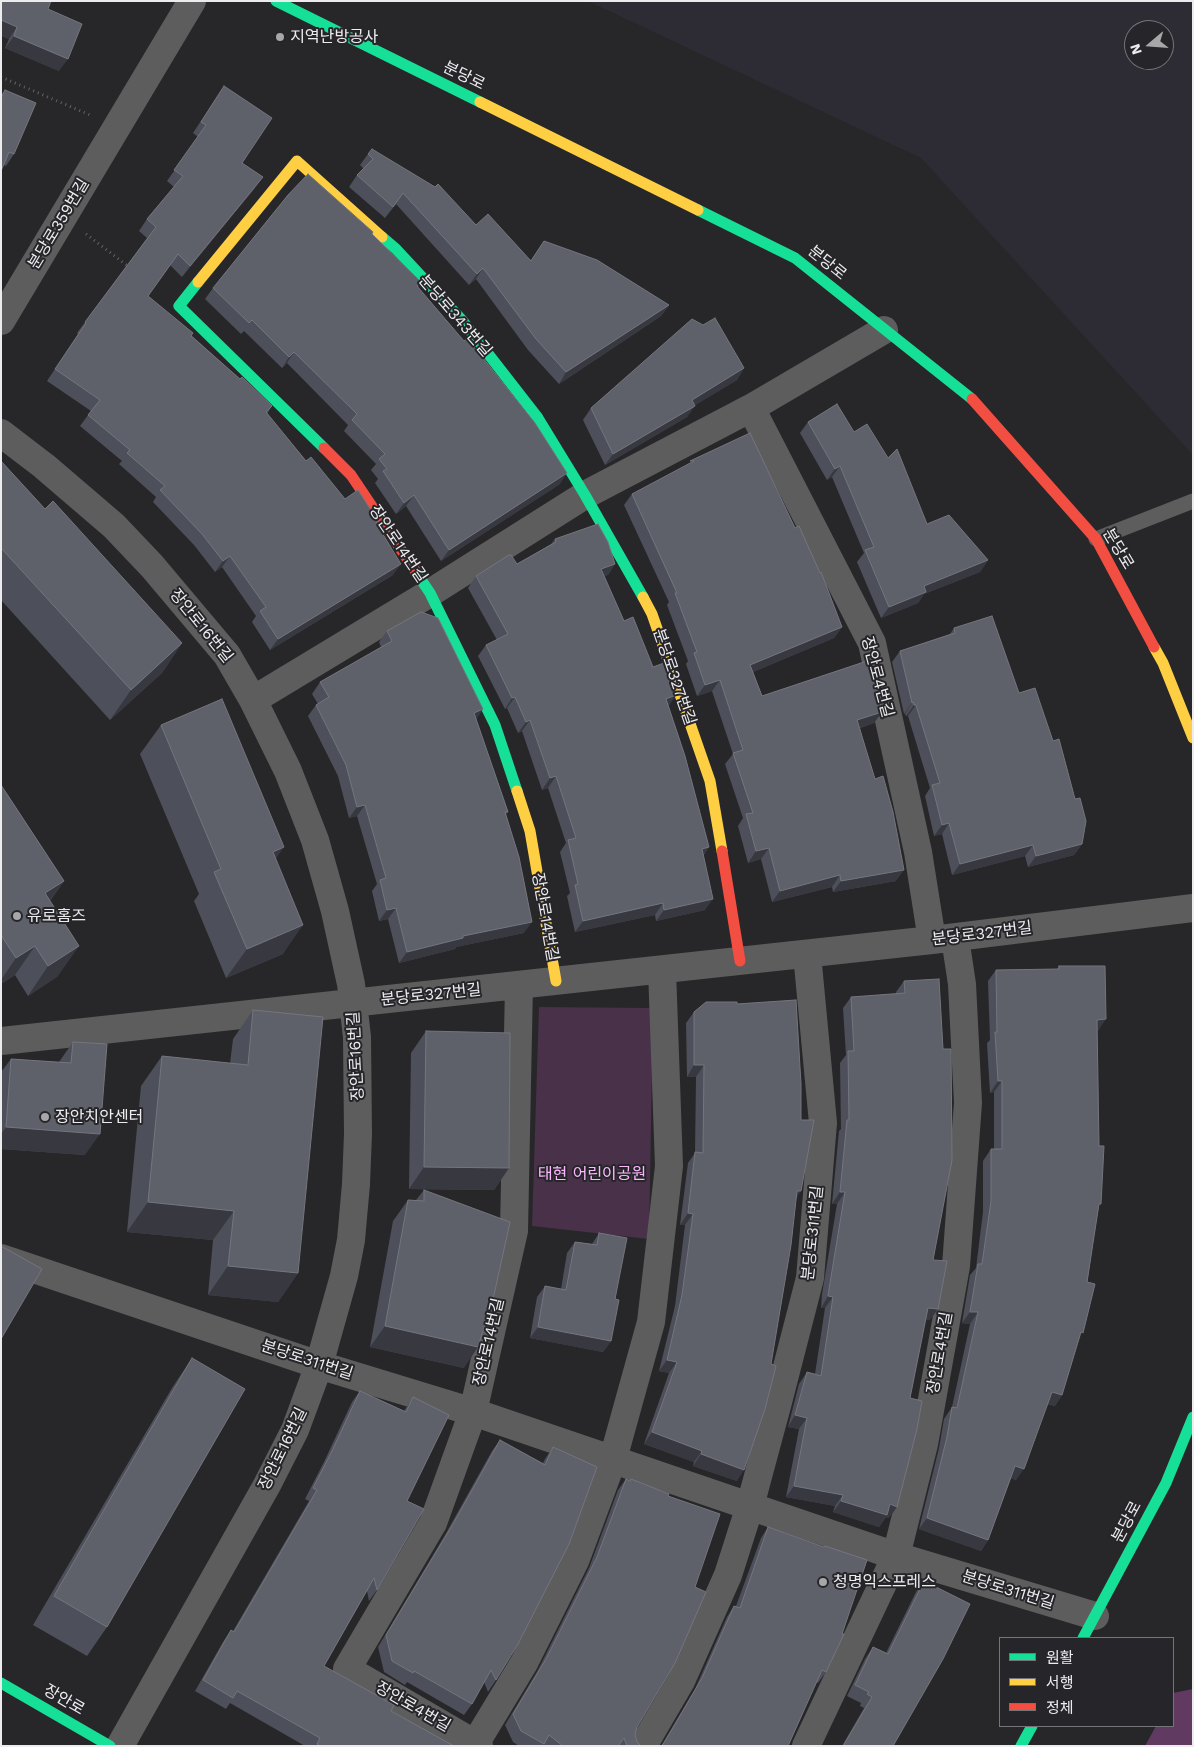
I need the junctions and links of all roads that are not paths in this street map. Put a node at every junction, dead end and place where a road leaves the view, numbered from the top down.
1 (192, 1) edge
2 (276, 1) edge
3 (296, 161) joint
4 (1, 321) edge
5 (884, 330) junction
6 (752, 408) junction
7 (1, 434) edge
8 (585, 495) junction
9 (1193, 501) edge
10 (1096, 539) junction
11 (430, 592) junction
12 (253, 700) junction
13 (1193, 738) edge
14 (1193, 908) edge
15 (943, 939) junction
16 (807, 954) junction
17 (740, 961) junction
18 (662, 970) junction
19 (556, 981) junction
20 (519, 985) junction
21 (353, 1003) junction
22 (1, 1041) edge
23 (1, 1258) edge
24 (319, 1365) junction
25 (473, 1412) junction
26 (1193, 1417) edge
27 (613, 1459) junction
28 (750, 1506) junction
29 (896, 1556) junction
30 (1089, 1627) edge
31 (347, 1669) joint
32 (1, 1683) edge
33 (1031, 1727) edge
34 (477, 1745) edge
35 (110, 1746) edge
36 (120, 1746) edge
37 (643, 1746) edge
38 (806, 1746) edge
39 (1021, 1746) edge

1 - 4 street, 분당로359번길
2 - 5 street, 분당로
3 - 8 street, 분당로343번길
3 - 11 street, 장안로14번길
5 - 6 street
5 - 10 street, 분당로
6 - 8 street
6 - 15 street, 장안로4번길
7 - 12 street, 장안로16번길
8 - 11 street
8 - 17 street, 분당로327번길
9 - 10 lane
10 - 13 street, 분당로
11 - 12 street
11 - 19 street, 장안로14번길
12 - 21 street, 장안로16번길
14 - 15 street, 분당로327번길
15 - 16 street, 분당로327번길
15 - 29 street, 장안로4번길
16 - 17 street, 분당로327번길
16 - 28 street, 분당로311번길
17 - 18 street, 분당로327번길
18 - 19 street, 분당로327번길
18 - 27 street
19 - 20 street, 분당로327번길
20 - 21 street, 분당로327번길
20 - 25 street, 장안로14번길
21 - 22 street, 분당로327번길
21 - 24 street, 장안로16번길
23 - 24 street, 분당로311번길
24 - 25 street, 분당로311번길
24 - 36 street, 장안로16번길
25 - 27 street, 분당로311번길
25 - 31 street, 장안로14번길
26 - 30 street, 분당로
27 - 28 street, 분당로311번길
27 - 34 street
28 - 29 street, 분당로311번길
28 - 37 street, 분당로311번길
29 - 30 street, 분당로311번길
29 - 38 street, 장안로4번길
31 - 34 street, 장안로4번길
32 - 35 street, 장안로
33 - 39 street

